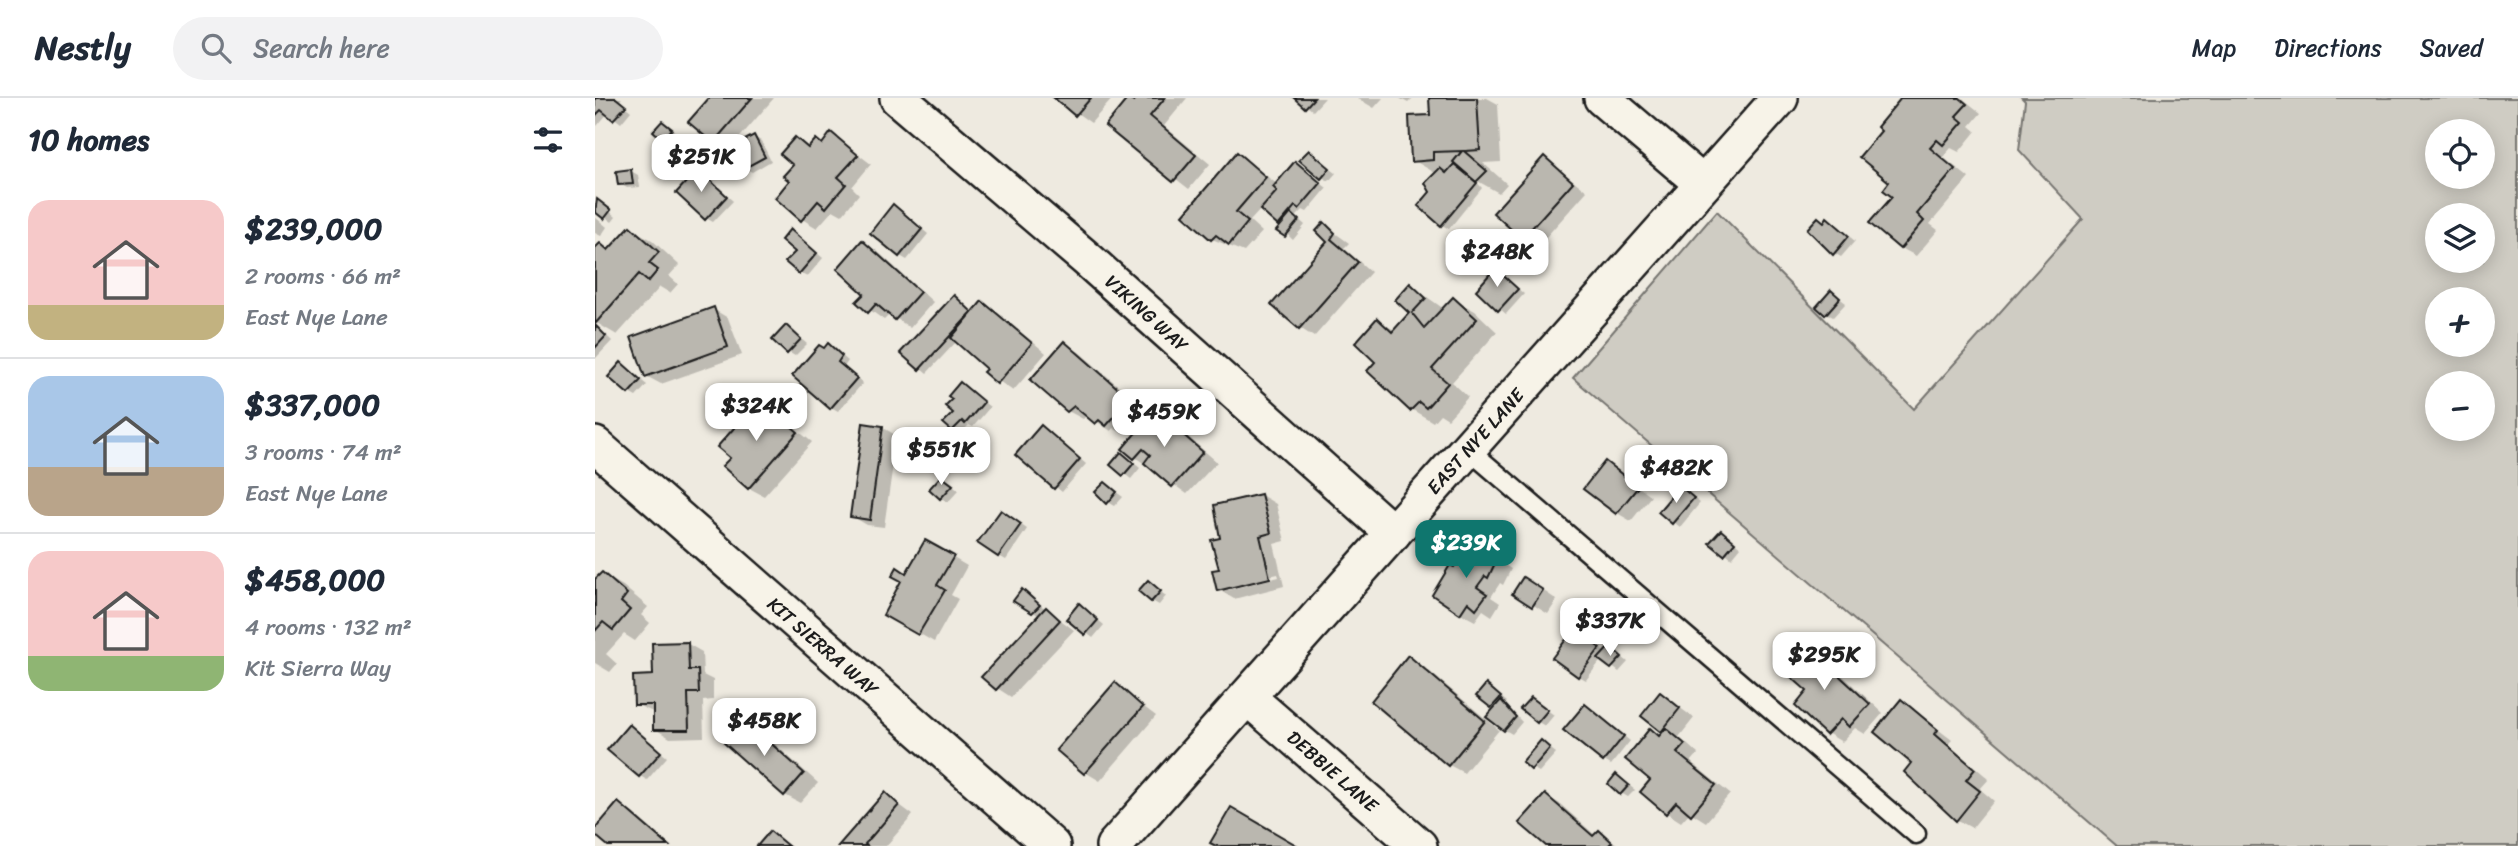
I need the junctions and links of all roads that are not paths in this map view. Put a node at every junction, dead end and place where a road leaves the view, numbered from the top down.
1 (898, 98) edge
2 (1602, 98) edge
3 (1780, 98) edge
4 (1703, 184) junction
5 (595, 445) edge
6 (1468, 449) junction
7 (1393, 533) junction
8 (1247, 697) junction
9 (1916, 834) dead end
10 (1052, 846) edge
11 (1114, 846) edge
12 (1419, 846) edge

1 - 7 street, VIKING WAY
2 - 4 street
3 - 4 street, EAST NYE LANE
4 - 6 street, EAST NYE LANE
5 - 10 street, KIT SIERRA WAY
6 - 7 street, EAST NYE LANE
6 - 9 lane
7 - 8 street, EAST NYE LANE
8 - 11 street, EAST NYE LANE
8 - 12 street, DEBBIE LANE

